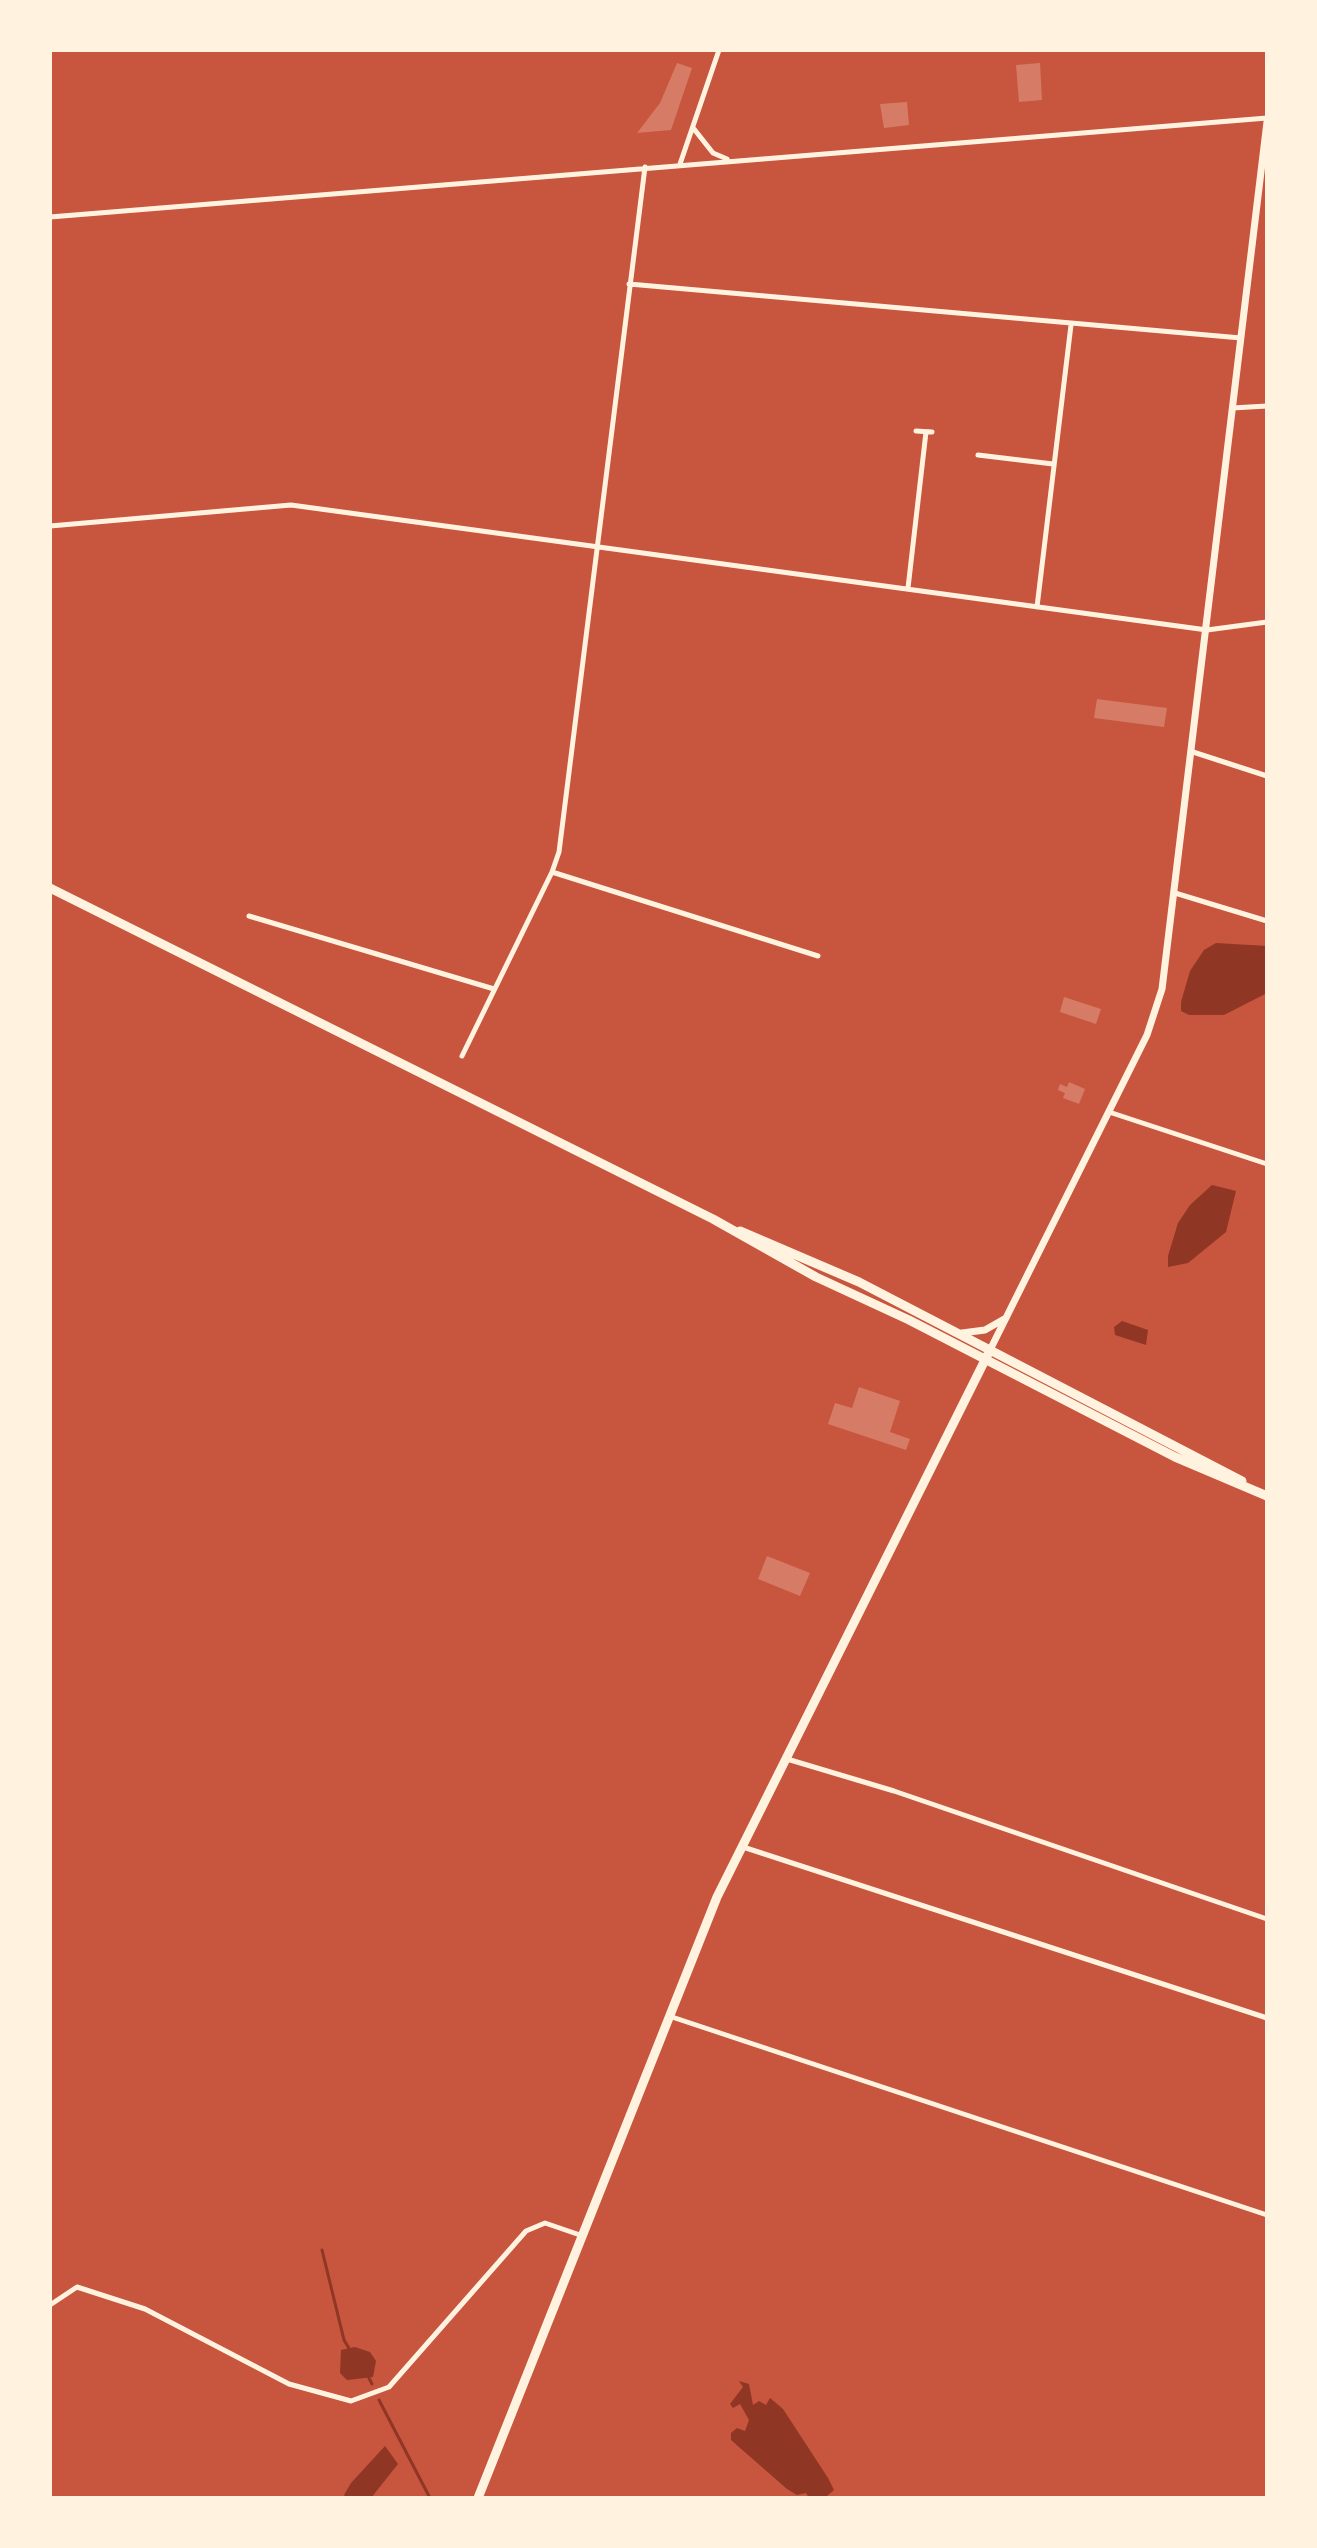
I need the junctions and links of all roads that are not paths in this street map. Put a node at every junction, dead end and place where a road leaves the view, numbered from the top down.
1 (719, 50) edge
2 (1267, 120) edge
3 (693, 128) junction
4 (729, 160) junction
5 (680, 164) junction
6 (645, 167) junction
7 (50, 217) edge
8 (629, 284) junction
9 (1071, 325) junction
10 (1241, 338) junction
11 (1267, 406) edge
12 (1232, 408) junction
13 (916, 431) dead end
14 (978, 455) dead end
15 (1053, 464) junction
16 (50, 526) edge
17 (597, 545) junction
18 (908, 588) junction
19 (1037, 607) junction
20 (1267, 622) edge
21 (1207, 630) junction
22 (1193, 752) junction
23 (1267, 776) edge
24 (552, 872) junction
25 (50, 888) edge
26 (1175, 893) junction
27 (249, 916) dead end
28 (1267, 921) edge
29 (818, 956) dead end
30 (494, 989) junction
31 (462, 1056) dead end
32 (1109, 1112) junction
33 (1267, 1164) edge
34 (723, 1225) junction
35 (1008, 1316) junction
36 (955, 1333) junction
37 (990, 1350) junction
38 (985, 1361) junction
39 (1251, 1489) junction
40 (1267, 1496) edge
41 (786, 1759) junction
42 (742, 1847) junction
43 (1267, 1919) edge
44 (668, 2016) junction
45 (1267, 2018) edge
46 (1267, 2215) edge
47 (580, 2235) junction
48 (50, 2305) edge
49 (478, 2498) edge

1 - 3 street
2 - 4 street
2 - 10 street
3 - 4 street
3 - 5 street
4 - 5 street
5 - 6 street
6 - 7 street
6 - 8 street
8 - 9 street
8 - 17 street
9 - 10 street
9 - 15 street
10 - 12 street
11 - 12 street
12 - 21 street
13 - 18 street
14 - 15 street
15 - 19 street
16 - 17 street
17 - 18 street
17 - 24 street
18 - 19 street
19 - 21 street
20 - 21 street
21 - 22 street
22 - 23 street
22 - 26 street
24 - 29 street
24 - 30 street
25 - 34 main road
26 - 28 street
26 - 32 street
27 - 30 street
30 - 31 street
32 - 33 street
32 - 35 street
34 - 36 main road
34 - 38 main road
35 - 36 street
35 - 37 street
36 - 37 main road
37 - 38 main road
37 - 39 main road
38 - 39 main road
38 - 41 main road
39 - 40 main road
41 - 42 main road
41 - 43 street
42 - 44 main road
42 - 45 street
44 - 46 street
44 - 47 main road
47 - 48 street
47 - 49 main road

